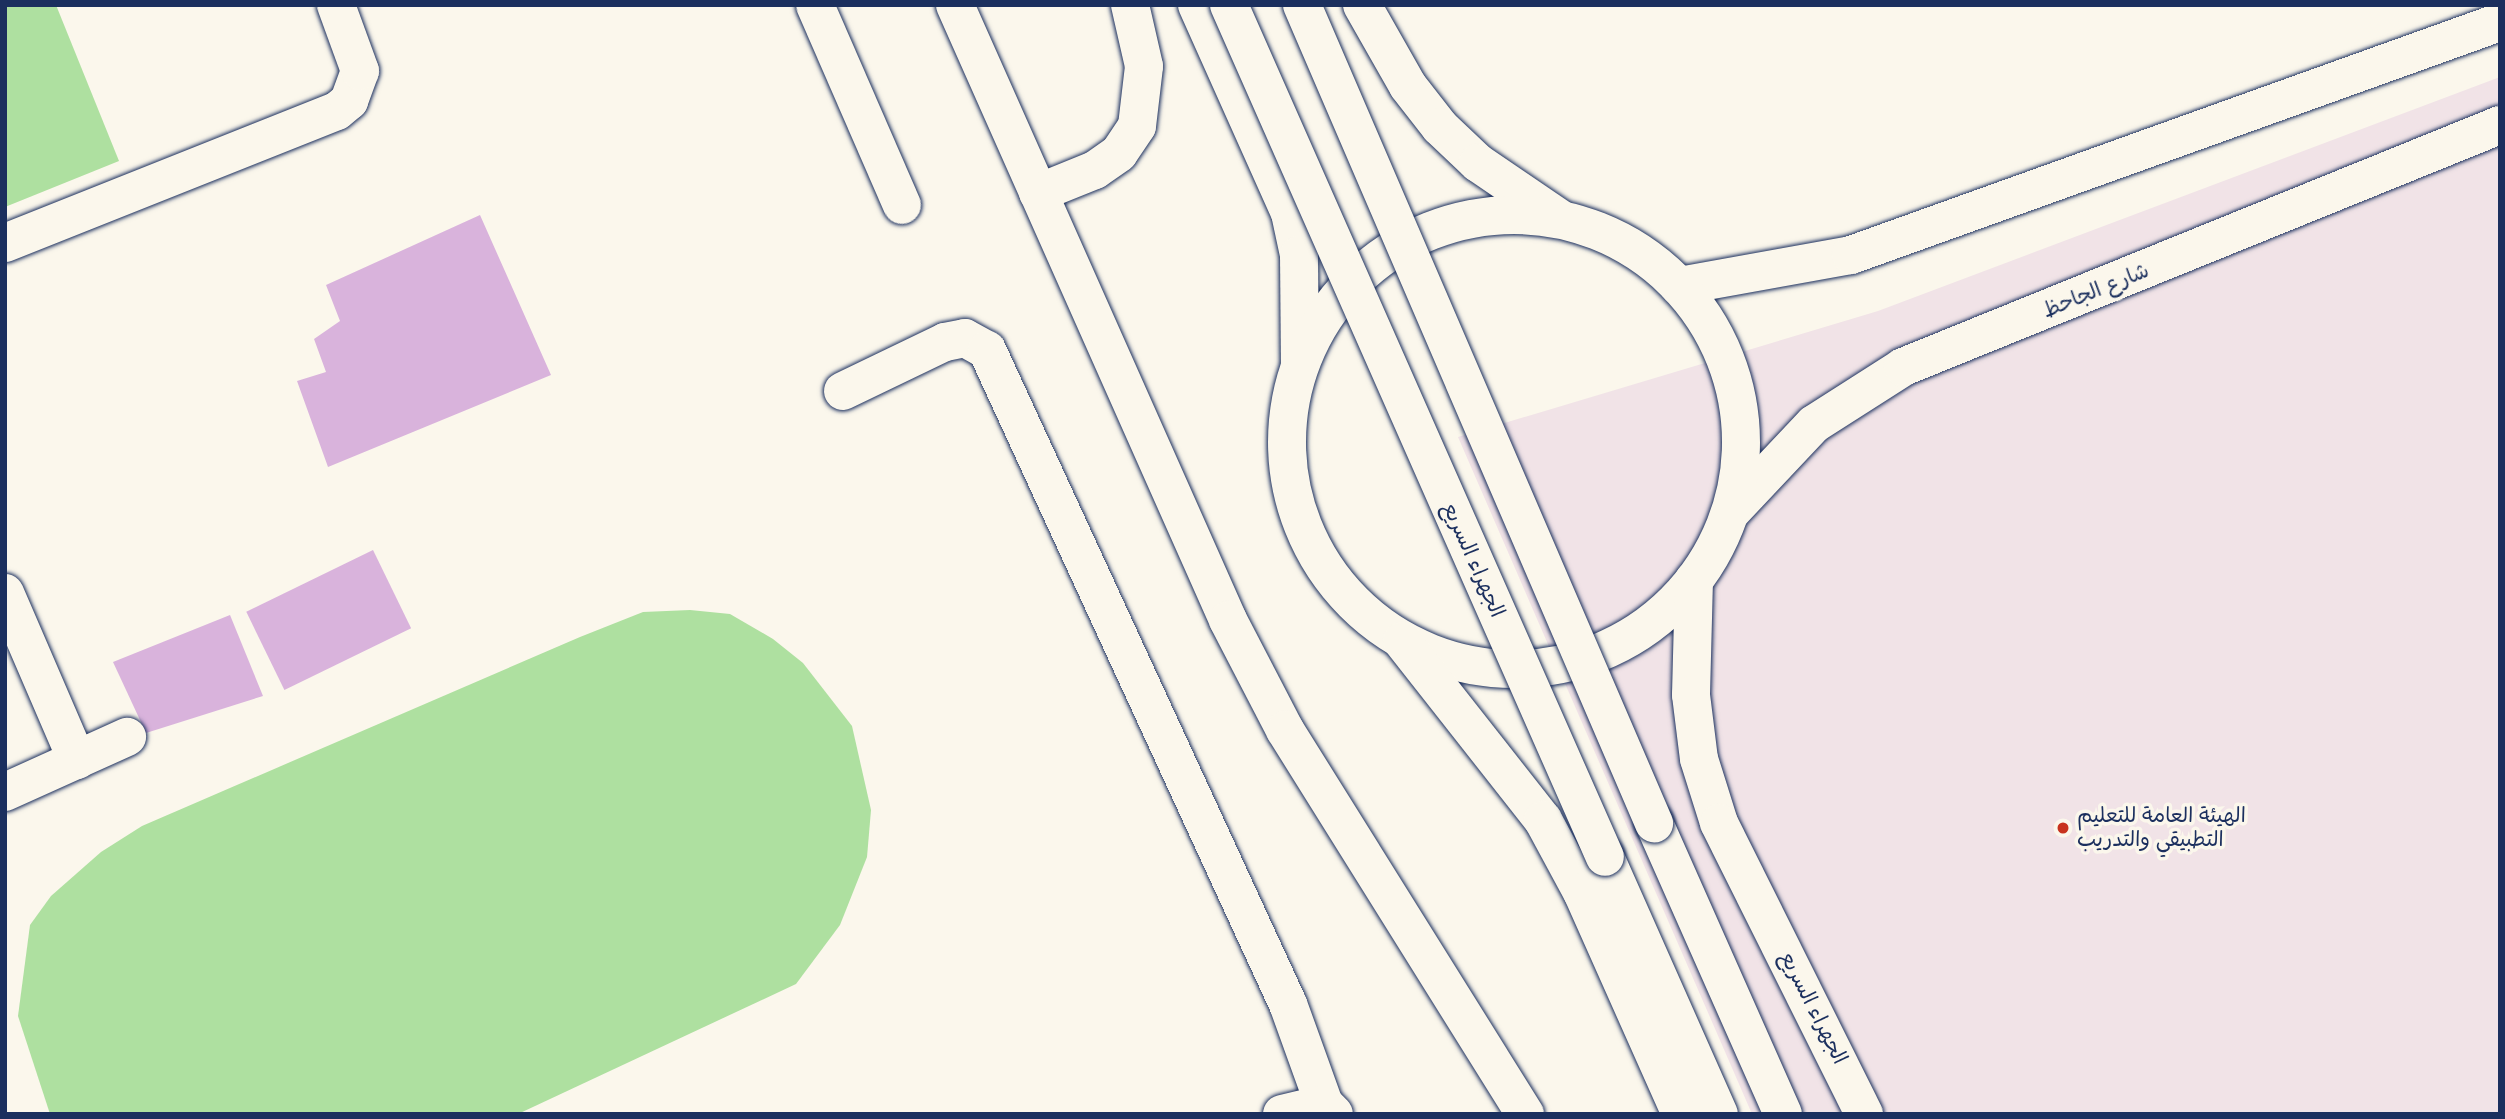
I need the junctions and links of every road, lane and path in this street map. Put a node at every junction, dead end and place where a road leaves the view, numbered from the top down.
1 (336, 5) edge
2 (815, 5) edge
3 (955, 5) edge
4 (1130, 5) edge
5 (1197, 5) edge
6 (1229, 5) edge
7 (1302, 5) edge
8 (1362, 5) edge
9 (2500, 23) edge
10 (2499, 128) edge
11 (1038, 193) junction
12 (902, 205) dead end
13 (1560, 220) junction
14 (5, 243) edge
15 (1679, 286) junction
16 (1300, 368) junction
17 (843, 391) dead end
18 (1730, 513) junction
19 (1694, 580) junction
20 (5, 593) edge
21 (1401, 640) junction
22 (127, 737) dead end
23 (77, 760) junction
24 (5, 792) edge
25 (1329, 1109) edge
26 (1282, 1114) edge
27 (1525, 1114) edge
28 (1681, 1114) edge
29 (1719, 1114) edge
30 (1783, 1114) edge
31 (1864, 1114) edge

1 - 14 main road
2 - 12 main road
3 - 11 main road
4 - 11 main road
5 - 16 main road
6 - 29 main road, الجهراء السريع, bridge
7 - 30 main road, bridge
8 - 13 main road
9 - 15 main road
10 - 18 main road, شارع الجاحظ
11 - 27 main road
13 - 15 main road
13 - 16 main road
15 - 18 main road
16 - 21 main road
17 - 25 main road
18 - 19 main road
19 - 21 main road
19 - 31 main road, الجهراء السريع
20 - 23 main road
21 - 28 main road
22 - 23 main road
23 - 24 main road
25 - 26 main road

